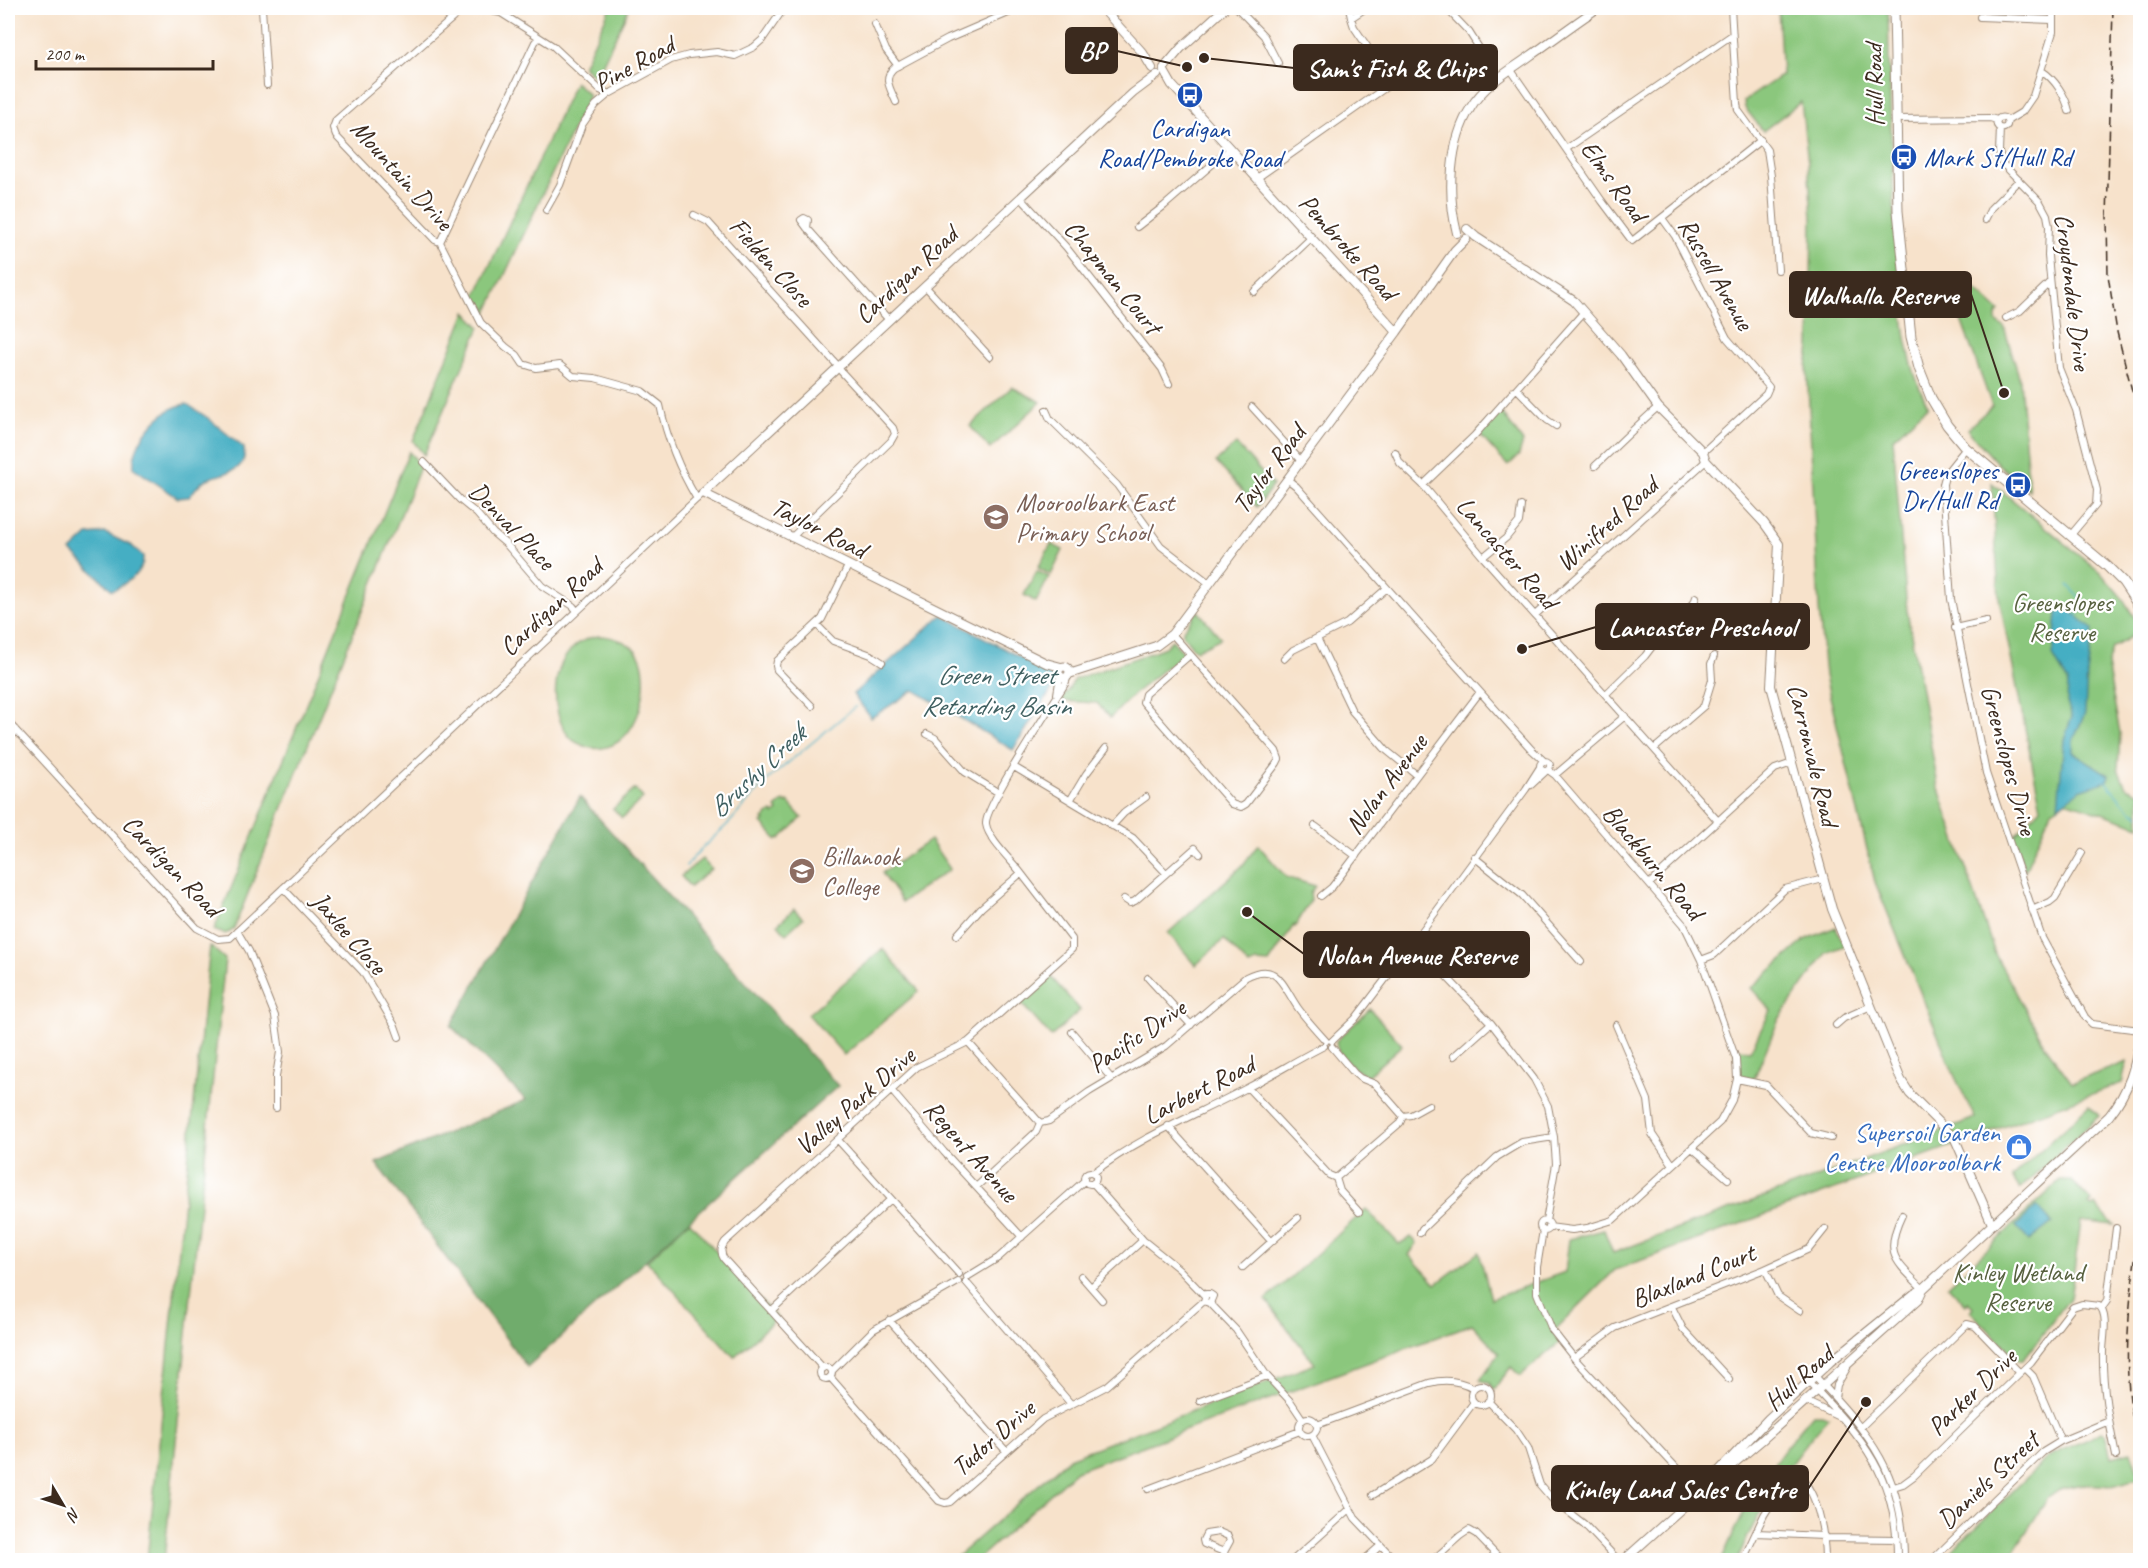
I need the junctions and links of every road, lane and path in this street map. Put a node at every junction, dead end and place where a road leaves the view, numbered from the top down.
1 (262, 8) edge
2 (784, 8) edge
3 (1020, 8) edge
4 (1102, 8) edge
5 (1224, 8) edge
6 (1237, 8) edge
7 (1349, 8) edge
8 (1366, 8) edge
9 (1446, 8) edge
10 (1598, 8) edge
11 (1731, 8) edge
12 (1894, 8) edge
13 (2053, 8) edge
14 (1980, 17) dead end
15 (1351, 18) junction
16 (2052, 20) junction
17 (875, 24) dead end
18 (1732, 35) junction
19 (539, 38) junction
20 (1278, 63) dead end
21 (898, 66) junction
22 (1158, 70) junction
23 (1510, 70) junction
24 (2042, 71) junction
25 (1498, 78) junction
26 (267, 85) dead end
27 (609, 94) junction
28 (897, 102) dead end
29 (2069, 111) dead end
30 (1896, 119) junction
31 (1997, 120) junction
32 (2007, 121) junction
33 (2001, 128) junction
34 (1761, 140) junction
35 (1230, 149) junction
36 (1566, 149) junction
37 (1257, 178) junction
38 (2019, 180) junction
39 (1021, 198) junction
40 (546, 210) dead end
41 (694, 215) dead end
42 (1662, 218) junction
43 (1985, 220) dead end
44 (1137, 227) dead end
45 (807, 228) dead end
46 (1465, 234) junction
47 (1311, 238) junction
48 (440, 242) junction
49 (1778, 270) dead end
50 (2050, 282) junction
51 (926, 286) junction
52 (1254, 292) dead end
53 (1583, 313) junction
54 (2006, 318) dead end
55 (889, 320) junction
56 (1397, 332) junction
57 (990, 357) dead end
58 (838, 367) junction
59 (1169, 384) dead end
60 (1517, 389) junction
61 (1252, 407) dead end
62 (1658, 407) junction
63 (1046, 410) dead end
64 (1556, 426) dead end
65 (1966, 448) junction
66 (1395, 452) dead end
67 (1704, 457) junction
68 (1301, 460) junction
69 (424, 462) dead end
70 (1595, 466) dead end
71 (1287, 479) junction
72 (1423, 485) junction
73 (700, 496) junction
74 (1521, 506) dead end
75 (2070, 536) junction
76 (791, 538) junction
77 (1483, 557) junction
78 (848, 566) junction
79 (1209, 583) junction
80 (1387, 588) junction
81 (1696, 597) dead end
82 (2140, 608) edge
83 (577, 611) junction
84 (1535, 615) junction
85 (1986, 621) dead end
86 (817, 624) junction
87 (1955, 628) junction
88 (1172, 634) junction
89 (1317, 639) junction
90 (1190, 655) junction
91 (1714, 656) dead end
92 (1284, 658) dead end
93 (882, 662) dead end
94 (1064, 672) junction
95 (1480, 692) junction
96 (1606, 694) junction
97 (812, 706) dead end
98 (1625, 716) junction
99 (8, 722) edge
100 (927, 734) dead end
101 (1106, 748) dead end
102 (1654, 749) junction
103 (1792, 763) junction
104 (1014, 766) junction
105 (1545, 766) junction
106 (1417, 774) junction
107 (1555, 775) junction
108 (999, 793) junction
109 (1146, 797) dead end
110 (1071, 799) junction
111 (1718, 821) junction
112 (1112, 826) junction
113 (1315, 826) dead end
114 (2082, 853) dead end
115 (1200, 854) dead end
116 (1356, 856) junction
117 (1474, 857) junction
118 (1021, 873) junction
119 (1166, 873) junction
120 (1823, 879) junction
121 (1649, 884) junction
122 (283, 888) junction
123 (1321, 896) dead end
124 (1124, 899) dead end
125 (2032, 910) junction
126 (237, 932) junction
127 (957, 934) dead end
128 (1416, 939) junction
129 (1410, 947) junction
130 (1419, 948) junction
131 (1701, 960) junction
132 (1581, 962) dead end
133 (1148, 978) dead end
134 (1871, 1006) junction
135 (1491, 1023) junction
136 (1191, 1025) junction
137 (1616, 1025) dead end
138 (1836, 1025) dead end
139 (2140, 1030) edge
140 (1072, 1032) dead end
141 (2140, 1035) edge
142 (399, 1037) dead end
143 (968, 1042) junction
144 (1328, 1044) junction
145 (1454, 1056) dead end
146 (1111, 1078) junction
147 (1737, 1079) junction
148 (1248, 1088) junction
149 (891, 1090) junction
150 (1429, 1104) dead end
151 (276, 1108) dead end
152 (1403, 1116) junction
153 (1040, 1123) junction
154 (1168, 1126) junction
155 (1554, 1137) junction
156 (1831, 1138) dead end
157 (838, 1140) junction
158 (1692, 1148) junction
159 (1673, 1165) junction
160 (1094, 1173) junction
161 (1336, 1178) junction
162 (1728, 1179) dead end
163 (1084, 1181) junction
164 (1093, 1184) junction
165 (976, 1187) junction
166 (891, 1199) junction
167 (1359, 1212) dead end
168 (1902, 1215) dead end
169 (1298, 1218) dead end
170 (1992, 1224) junction
171 (1546, 1226) junction
172 (2116, 1228) dead end
173 (1825, 1229) dead end
174 (1420, 1233) dead end
175 (1022, 1237) junction
176 (1143, 1240) junction
177 (1271, 1241) junction
178 (1243, 1267) dead end
179 (1765, 1269) junction
180 (959, 1274) junction
181 (1081, 1276) dead end
182 (967, 1280) junction
183 (958, 1282) junction
184 (1091, 1287) junction
185 (1923, 1289) junction
186 (1102, 1300) dead end
187 (1206, 1300) junction
188 (1672, 1307) junction
189 (2102, 1308) junction
190 (771, 1311) junction
191 (1800, 1311) dead end
192 (889, 1320) junction
193 (1878, 1335) junction
194 (1574, 1358) junction
195 (823, 1368) junction
196 (2023, 1370) junction
197 (831, 1374) junction
198 (1267, 1376) junction
199 (1729, 1379) dead end
200 (1812, 1379) junction
201 (1819, 1387) junction
202 (1473, 1388) junction
203 (1835, 1398) junction
204 (1200, 1401) dead end
205 (1488, 1401) junction
206 (1805, 1401) junction
207 (1474, 1402) junction
208 (1071, 1404) junction
209 (1844, 1419) junction
210 (1303, 1420) junction
211 (2109, 1421) junction
212 (1317, 1425) junction
213 (1861, 1427) junction
214 (1300, 1431) junction
215 (1312, 1435) junction
216 (2061, 1441) junction
217 (1006, 1451) junction
218 (2116, 1456) dead end
219 (1891, 1488) junction
220 (1148, 1489) dead end
221 (1699, 1492) junction
222 (1373, 1495) dead end
223 (1350, 1509) junction
224 (1756, 1533) junction
225 (1824, 1537) junction
226 (1897, 1539) junction
227 (1380, 1546) junction
228 (1224, 1552) dead end
229 (1226, 1560) edge
230 (1293, 1560) edge
231 (1364, 1560) edge
232 (1395, 1560) edge
233 (1433, 1560) edge
234 (1501, 1560) edge
235 (1618, 1560) edge
236 (1624, 1560) edge
237 (1743, 1560) edge
238 (1825, 1560) edge
239 (1897, 1560) edge
240 (1904, 1560) edge
241 (1932, 1560) edge

1 - 26 street
2 - 27 street, Pine Road
3 - 21 street
4 - 22 street, Pembroke Road
5 - 22 street, Cardigan Road
6 - 20 street
7 - 15 street
8 - 15 street
9 - 25 street
10 - 23 street, Taylor Road
11 - 18 street
12 - 30 main road, Hull Road
13 - 16 street
14 - 16 street
15 - 37 street
16 - 24 street
17 - 21 street
18 - 34 street
18 - 36 street
19 - 27 street, Mountain Drive
19 - 48 street
19 - 48 street, Mountain Drive
21 - 28 street
22 - 35 street, Pembroke Road
22 - 39 street, Cardigan Road
23 - 25 street, Taylor Road
23 - 36 street, Elms Road
24 - 29 street
24 - 32 street
25 - 46 street, Taylor Road
27 - 40 street, Pine Road
30 - 31 street
30 - 65 main road, Hull Road
31 - 32 street
31 - 33 street
32 - 33 street
33 - 38 street, Croydondale Drive
34 - 42 street, Elms Road
34 - 49 street
35 - 37 street, Pembroke Road
35 - 44 street
36 - 42 street, Elms Road
37 - 47 street, Pembroke Road
38 - 43 street
38 - 50 street, Croydondale Drive
39 - 51 street, Cardigan Road
39 - 59 street, Chapman Court
41 - 58 street, Fielden Close
42 - 67 street, Russell Avenue
45 - 55 street
46 - 53 street, Carronvale Road
46 - 56 street, Taylor Road
47 - 52 street
47 - 56 street, Pembroke Road
48 - 73 street, Mountain Drive
50 - 54 street
50 - 75 street, Croydondale Drive
51 - 55 street, Cardigan Road
51 - 57 street
53 - 60 street, Lancaster Road
53 - 62 street, Carronvale Road
55 - 58 street, Cardigan Road
56 - 68 street, Taylor Road
58 - 73 street, Cardigan Road
58 - 76 street, Fielden Close
60 - 64 street
60 - 72 street, Lancaster Road
61 - 68 street
62 - 67 street, Carronvale Road
62 - 70 street
63 - 79 street
65 - 75 main road, Hull Road
65 - 87 street, Greenslopes Drive
66 - 72 street
67 - 84 street, Winifred Road
67 - 103 street, Carronvale Road
68 - 71 street, Taylor Road
69 - 83 street, Denval Place
71 - 79 street, Taylor Road
71 - 80 street, Blackburn Road
72 - 77 street, Lancaster Road
73 - 76 street, Taylor Road
73 - 83 street, Cardigan Road
74 - 77 street
75 - 82 main road, Hull Road
76 - 78 street, Taylor Road
77 - 84 street, Lancaster Road
78 - 86 street
78 - 94 street, Taylor Road
79 - 88 street, Taylor Road
80 - 89 street
80 - 95 street, Blackburn Road
81 - 96 street
83 - 122 street, Cardigan Road
84 - 96 street, Lancaster Road
85 - 87 street
86 - 93 street
86 - 97 street
87 - 125 street, Greenslopes Drive
88 - 90 street
88 - 94 street, Taylor Road
89 - 92 street
89 - 106 street
90 - 90 street
91 - 102 street
94 - 104 street
95 - 105 street, Blackburn Road
95 - 106 street, Nolan Avenue
96 - 98 street, Lancaster Road
98 - 102 street, Lancaster Road
98 - 107 street
99 - 126 street, Cardigan Road
100 - 108 street
101 - 110 street
102 - 111 street, Lancaster Road
103 - 111 street
103 - 120 street, Carronvale Road
104 - 108 street
104 - 110 street
105 - 107 street, Blackburn Road
105 - 117 street
106 - 116 street, Nolan Avenue
107 - 121 street, Blackburn Road
108 - 118 street
109 - 112 street
110 - 112 street
111 - 121 street
112 - 119 street
113 - 116 street
114 - 125 street
115 - 119 street
116 - 123 street, Nolan Avenue
117 - 128 street
117 - 132 street
118 - 127 street
118 - 143 street, Valley Park Drive
119 - 124 street
120 - 131 street
120 - 134 street, Carronvale Road
121 - 131 street, Blackburn Road
122 - 126 street, Cardigan Road
122 - 142 street, Jaxlee Close
125 - 139 street, Greenslopes Drive
126 - 151 street
128 - 129 street
128 - 130 street
129 - 130 street
129 - 144 street, Larbert Road
130 - 135 street
131 - 147 street, Blackburn Road
133 - 136 street
134 - 138 street
134 - 170 street, Carronvale Road
135 - 145 street
135 - 155 street
136 - 144 street, Pacific Drive
136 - 146 street, Pacific Drive
137 - 159 street
140 - 146 street
141 - 170 street, Hull Road
143 - 149 street, Valley Park Drive
143 - 153 street
144 - 148 street, Larbert Road
144 - 152 street
146 - 153 street, Pacific Drive
147 - 156 street
147 - 158 street, Blackburn Road
148 - 154 street, Larbert Road
148 - 161 street
149 - 157 street, Valley Park Drive
149 - 165 street, Regent Avenue
150 - 152 street
152 - 161 street
153 - 165 street
154 - 160 street, Larbert Road
154 - 177 street
155 - 171 street
155 - 174 street
157 - 166 street
157 - 190 street, Valley Park Drive
158 - 159 street, Blackburn Road
158 - 162 street
159 - 171 street, Blackburn Road
160 - 163 street
160 - 164 street
161 - 167 street
163 - 164 street
163 - 175 street
164 - 176 street
165 - 175 street, Regent Avenue
166 - 180 street
166 - 190 street
168 - 185 street
169 - 177 street
170 - 185 street, Hull Road
171 - 194 street
172 - 189 street
173 - 179 street, Blaxland Court
175 - 182 street
176 - 184 street
176 - 187 street
177 - 178 street
179 - 188 street, Blaxland Court
179 - 191 street
180 - 182 street
180 - 183 street
181 - 184 street
182 - 183 street
182 - 208 street
183 - 192 street
184 - 186 street
185 - 193 street, Hull Road
185 - 200 street, Hull Road
187 - 198 street
187 - 208 street, Tudor Drive
188 - 194 street, Blaxland Court
188 - 199 street
189 - 196 street, Parker Drive
189 - 211 street
190 - 195 street
192 - 197 street
192 - 217 street
193 - 201 street, Hull Road
193 - 203 street
194 - 221 street
195 - 197 street
195 - 197 street
196 - 213 street
196 - 216 street
196 - 219 street, Parker Drive
197 - 217 street, Tudor Drive
198 - 204 street
198 - 210 street
200 - 201 street
200 - 221 street, Hull Road
201 - 203 street
201 - 206 street, Hull Road
201 - 209 street
202 - 205 street
202 - 207 street
202 - 212 street
203 - 213 street
205 - 207 street
205 - 235 street
206 - 209 street
206 - 221 street, Hull Road
207 - 222 street
208 - 217 street, Tudor Drive
209 - 219 street
210 - 212 street
210 - 214 street
211 - 216 street, Daniels Street
211 - 218 street
212 - 215 street
213 - 219 street
214 - 215 street
214 - 220 street
215 - 223 street
216 - 241 street, Daniels Street
219 - 226 street
219 - 240 street
221 - 236 street, Hull Road
223 - 227 street
223 - 230 street
224 - 225 street
224 - 225 street
224 - 237 street
225 - 226 street
225 - 238 street
226 - 239 street
227 - 231 street
227 - 232 street
228 - 229 street
233 - 234 street

